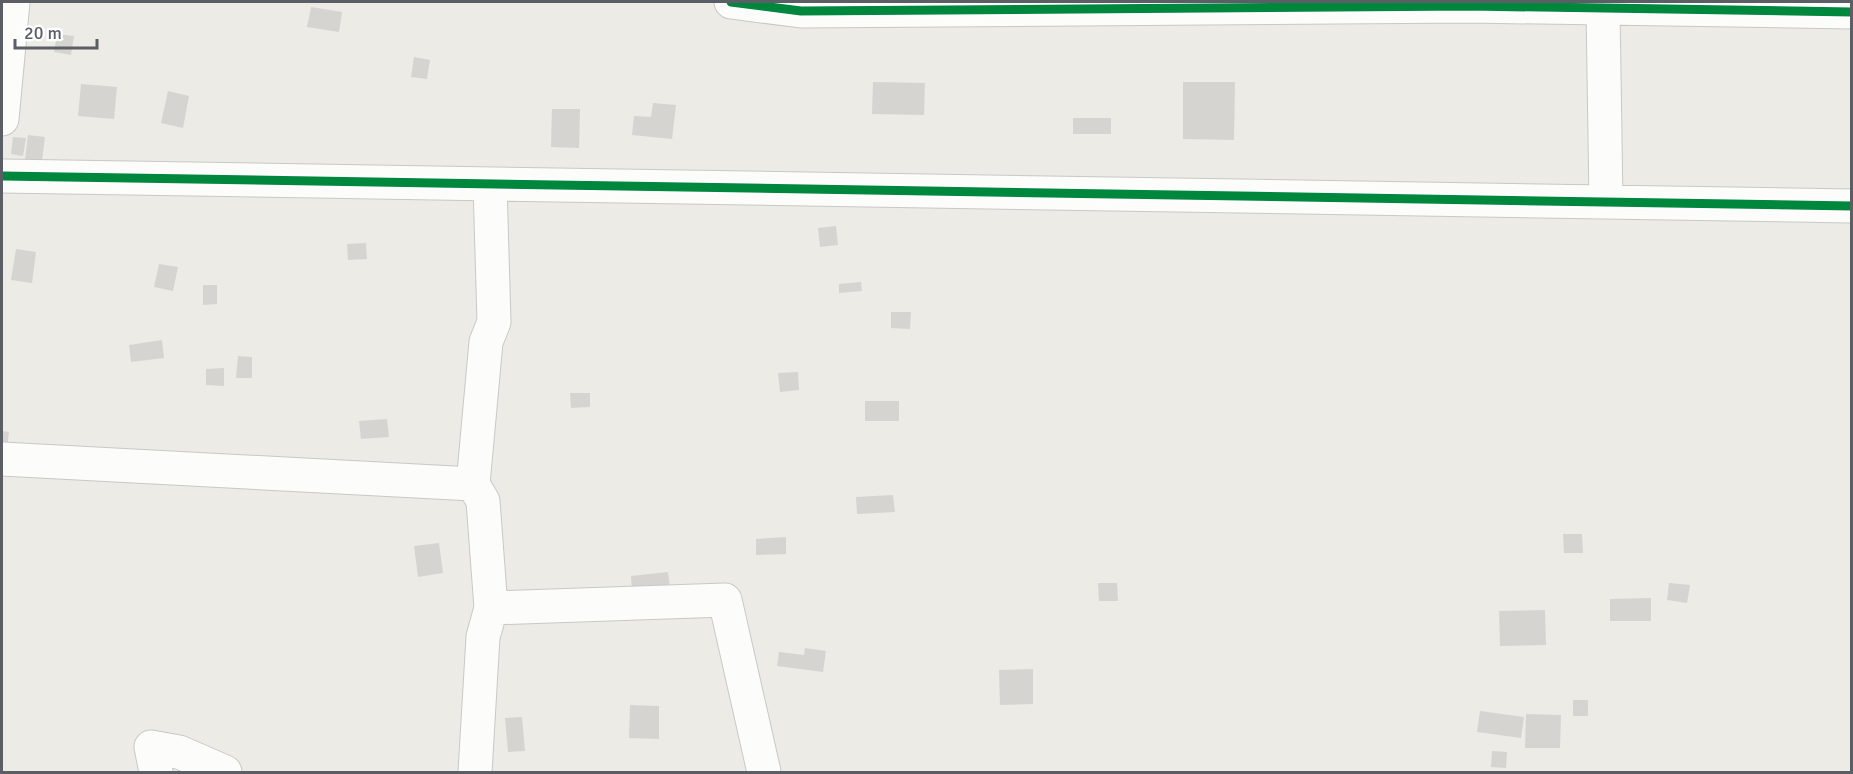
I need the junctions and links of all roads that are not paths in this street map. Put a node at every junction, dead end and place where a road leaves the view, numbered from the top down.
1 (14, 2) edge
2 (731, 2) edge
3 (1603, 8) junction
4 (1851, 12) edge
5 (2, 119) edge
6 (2, 176) edge
7 (490, 184) junction
8 (1606, 202) junction
9 (1851, 206) edge
10 (2, 459) edge
11 (473, 484) junction
12 (491, 608) junction
13 (156, 772) edge
14 (225, 772) edge
15 (475, 772) edge
16 (764, 772) edge

1 - 5 street
2 - 3 street
3 - 4 street
3 - 8 street
6 - 7 street
7 - 8 street
7 - 11 street
8 - 9 street
10 - 11 street
11 - 12 street
12 - 15 street
12 - 16 street
13 - 14 street

